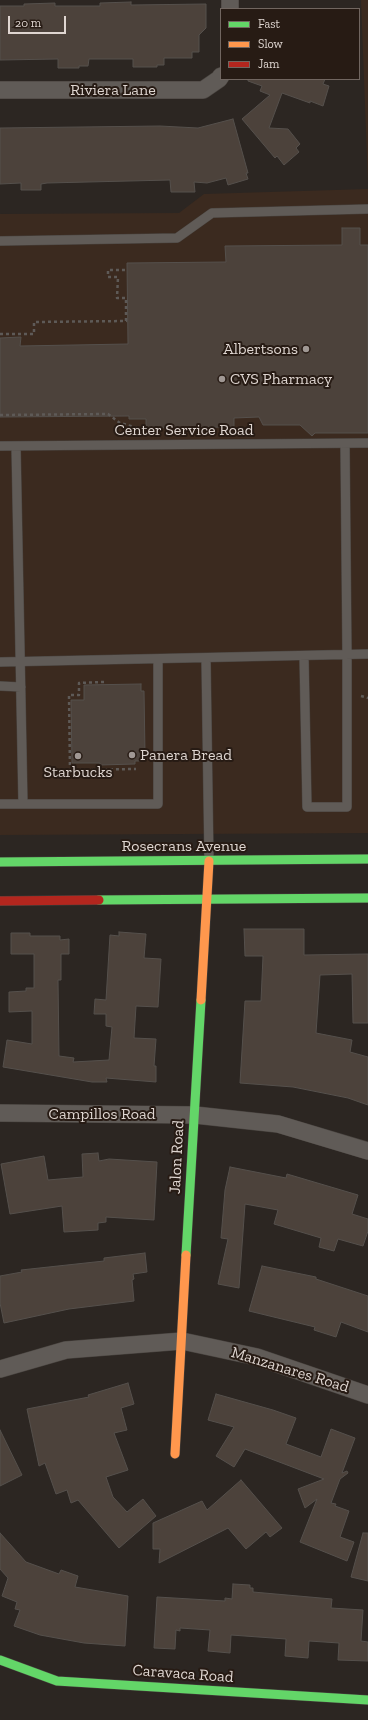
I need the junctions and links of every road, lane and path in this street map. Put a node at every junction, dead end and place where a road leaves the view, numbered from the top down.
1 (220, 78) edge
2 (0, 90) edge
3 (368, 209) edge
4 (0, 241) edge
5 (126, 270) dead end
6 (0, 334) edge
7 (0, 415) edge
8 (120, 423) dead end
9 (368, 443) edge
10 (345, 444) junction
11 (0, 446) edge
12 (16, 446) junction
13 (368, 654) edge
14 (347, 655) junction
15 (304, 656) junction
16 (158, 659) junction
17 (206, 659) junction
18 (21, 661) junction
19 (0, 662) edge
20 (104, 682) dead end
21 (0, 686) edge
22 (21, 687) junction
23 (136, 769) dead end
24 (99, 770) junction
25 (99, 778) dead end
26 (0, 804) edge
27 (23, 804) junction
28 (368, 859) edge
29 (209, 861) junction
30 (0, 862) edge
31 (368, 898) edge
32 (207, 900) junction
33 (0, 901) edge
34 (0, 1113) edge
35 (195, 1115) junction
36 (368, 1151) edge
37 (182, 1341) junction
38 (0, 1369) edge
39 (368, 1395) edge
40 (175, 1454) dead end
41 (0, 1660) edge
42 (368, 1700) edge

1 - 2 street, Riviera Lane
3 - 4 lane
5 - 6 path
7 - 8 path
9 - 10 lane, Center Service Road
10 - 12 lane, Center Service Road
10 - 14 lane
11 - 12 lane, Center Service Road
12 - 18 lane
13 - 14 lane
14 - 15 lane
14 - 15 lane
15 - 17 lane
16 - 17 lane
16 - 18 lane
16 - 27 lane
17 - 29 lane
18 - 19 lane
18 - 22 lane
20 - 24 path
21 - 22 lane
22 - 27 lane
23 - 24 path
24 - 25 path
26 - 27 lane
28 - 29 street, Rosecrans Avenue
29 - 30 street, Rosecrans Avenue
29 - 32 street, Jalon Road
31 - 32 street
32 - 33 street
32 - 35 street, Jalon Road
34 - 35 street, Campillos Road
35 - 36 street, Campillos Road
35 - 37 street, Jalon Road
37 - 38 street, Manzanares Road
37 - 39 street, Manzanares Road
37 - 40 street, Jalon Road
41 - 42 street, Caravaca Road

